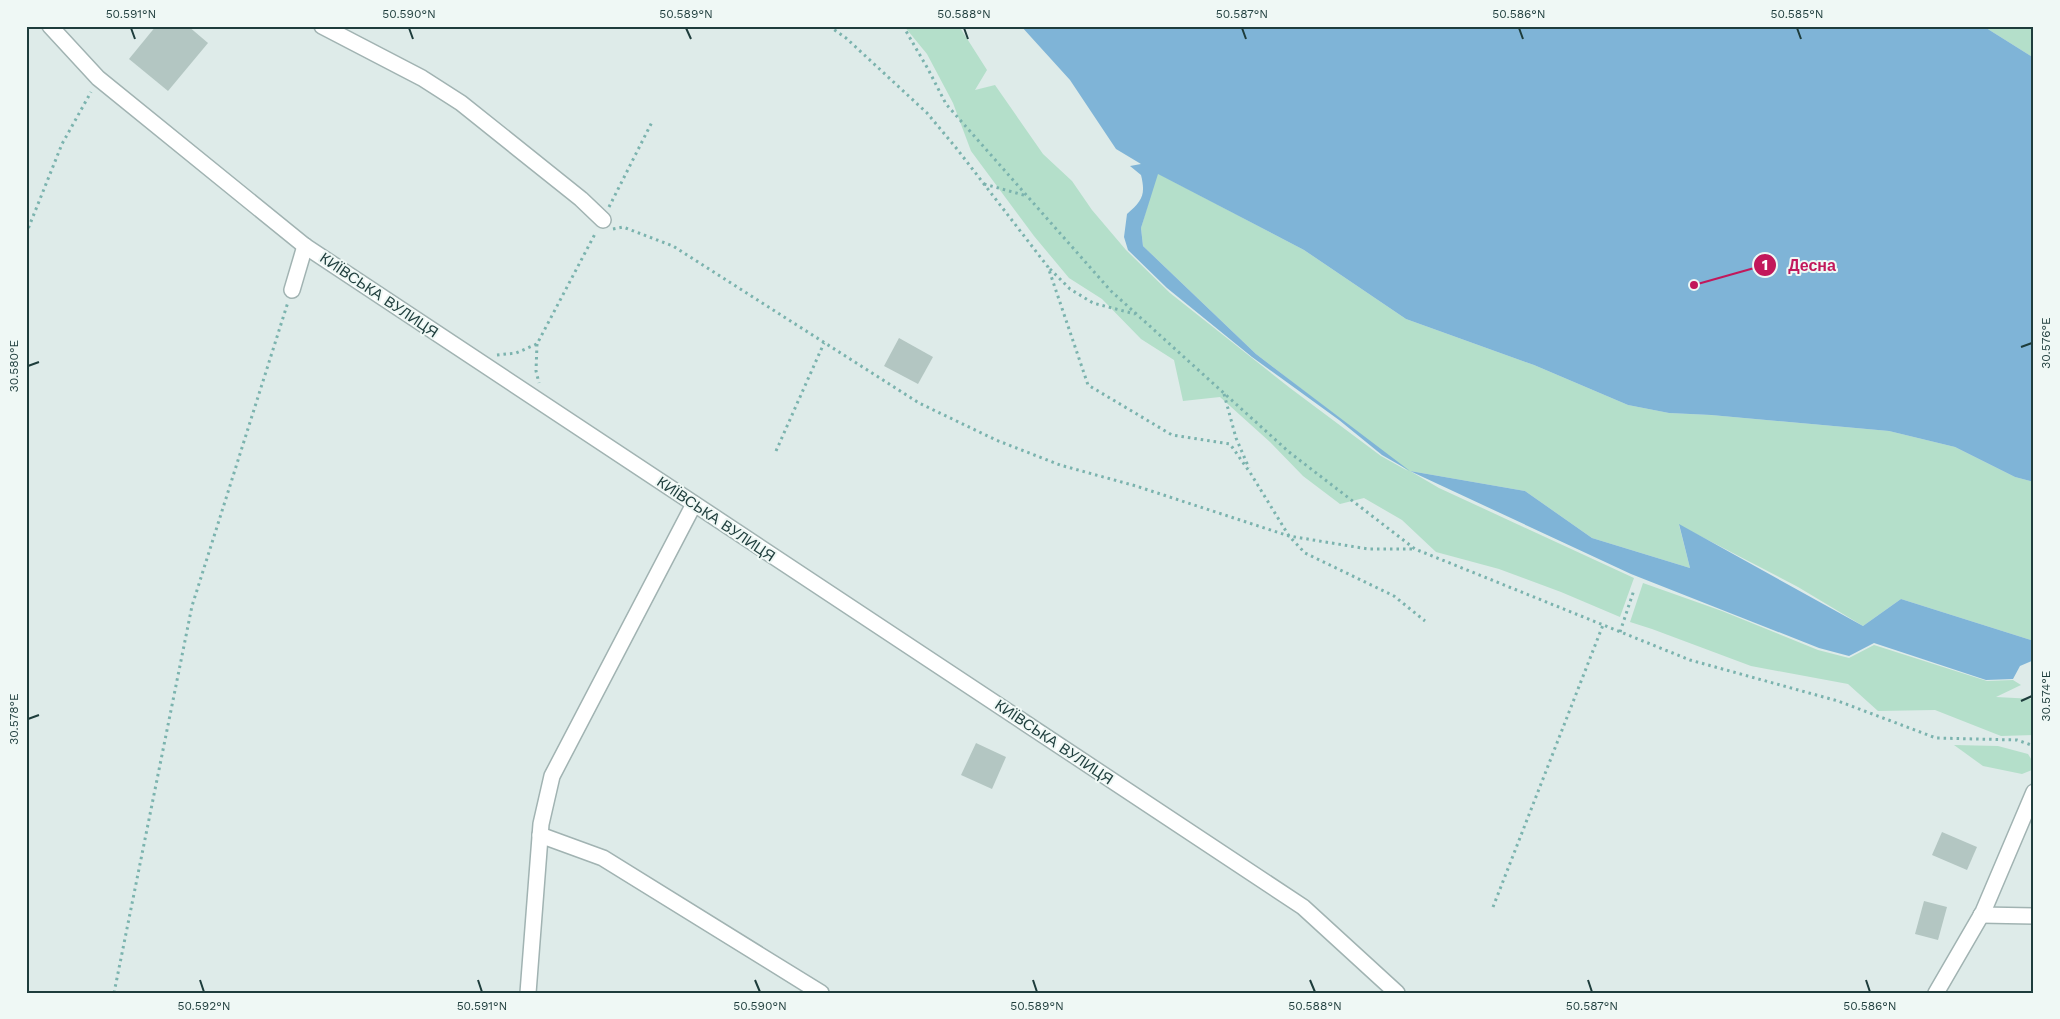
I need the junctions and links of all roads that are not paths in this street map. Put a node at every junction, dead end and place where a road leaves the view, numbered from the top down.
1 (50, 26) edge
2 (322, 26) edge
3 (600, 226) road end
4 (306, 246) junction
5 (292, 290) road end
6 (694, 504) junction
7 (2034, 792) edge
8 (540, 835) junction
9 (1981, 915) junction
10 (2034, 916) edge
11 (528, 993) edge
12 (821, 993) edge
13 (1397, 993) edge
14 (1936, 993) edge

1 - 4 street, КИЇВСЬКА ВУЛИЦЯ
2 - 3 street
4 - 5 street
4 - 6 street, КИЇВСЬКА ВУЛИЦЯ
6 - 8 street
6 - 13 street, КИЇВСЬКА ВУЛИЦЯ
7 - 9 street
8 - 11 street
8 - 12 street
9 - 10 street
9 - 14 street

